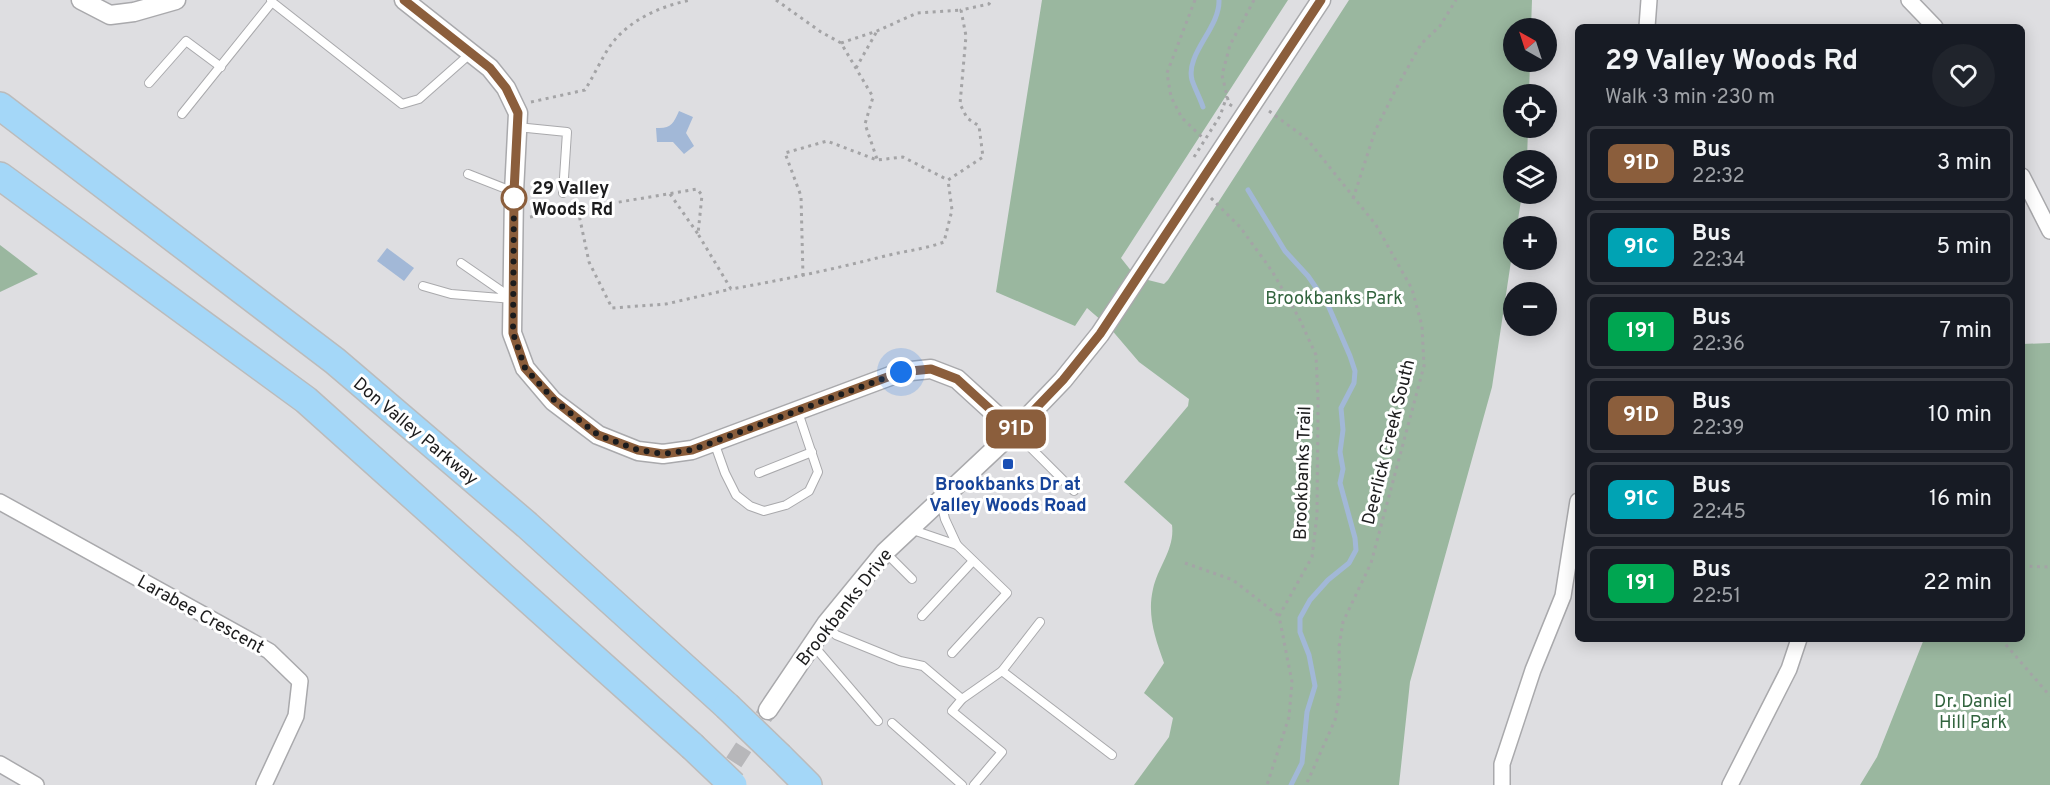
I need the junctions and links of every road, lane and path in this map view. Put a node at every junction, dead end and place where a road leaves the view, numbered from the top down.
1 (81, 0) edge
2 (176, 0) edge
3 (404, 0) edge
4 (691, 0) edge
5 (776, 0) edge
6 (991, 0) edge
7 (1195, 0) edge
8 (1254, 0) edge
9 (1321, 0) edge
10 (1456, 0) edge
11 (1649, 0) edge
12 (1909, 0) edge
13 (271, 1) edge
14 (685, 1) edge
15 (961, 10) junction
16 (1647, 24) edge
17 (1932, 24) edge
18 (877, 31) junction
19 (841, 43) junction
20 (471, 53) junction
21 (221, 67) junction
22 (856, 68) junction
23 (149, 83) dead end
24 (0, 106) edge
25 (515, 108) junction
26 (1268, 110) dead end
27 (182, 114) dead end
28 (1246, 116) junction
29 (518, 127) junction
30 (1205, 140) dead end
31 (877, 160) junction
32 (468, 174) dead end
33 (0, 176) edge
34 (948, 180) junction
35 (2025, 182) edge
36 (1200, 185) junction
37 (514, 192) junction
38 (563, 193) dead end
39 (670, 194) junction
40 (1353, 199) junction
41 (578, 210) junction
42 (514, 219) junction
43 (2050, 231) edge
44 (698, 234) junction
45 (461, 263) dead end
46 (803, 276) junction
47 (423, 286) dead end
48 (731, 289) junction
49 (513, 299) junction
50 (798, 410) junction
51 (1014, 431) junction
52 (714, 442) junction
53 (812, 452) junction
54 (759, 473) dead end
55 (1074, 491) dead end
56 (940, 500) junction
57 (0, 502) edge
58 (1575, 520) edge
59 (909, 529) junction
60 (957, 545) junction
61 (885, 552) junction
62 (973, 561) junction
63 (1185, 562) dead end
64 (2025, 566) edge
65 (2050, 567) edge
66 (912, 579) dead end
67 (922, 616) dead end
68 (1279, 616) junction
69 (1040, 622) dead end
70 (826, 624) junction
71 (1798, 642) edge
72 (2004, 642) edge
73 (813, 644) junction
74 (952, 654) dead end
75 (1002, 670) junction
76 (2050, 696) edge
77 (962, 699) junction
78 (768, 710) tunnel mouth
79 (878, 721) dead end
80 (892, 723) dead end
81 (1112, 755) dead end
82 (0, 765) edge
83 (36, 785) edge
84 (264, 785) edge
85 (733, 785) edge
86 (808, 785) edge
87 (962, 785) edge
88 (974, 785) edge
89 (1267, 785) edge
90 (1306, 785) edge
91 (1502, 785) edge
92 (1730, 785) edge

1 - 2 street
3 - 20 street
4 - 14 path
5 - 19 path
6 - 15 path
7 - 30 path
8 - 28 path
9 - 28 street, Brookbanks Drive
10 - 40 path
11 - 16 street
12 - 17 street
13 - 20 lane
13 - 21 lane
14 - 25 path
15 - 18 path
15 - 34 path
18 - 19 path
18 - 22 path
19 - 22 path
20 - 25 street
21 - 23 lane
21 - 27 lane
22 - 31 path
24 - 86 highway, Don Valley Parkway, bridge
25 - 29 street
26 - 40 path, Deerlick Creek South
28 - 36 street, Brookbanks Drive
29 - 37 street
29 - 38 lane
31 - 34 path
31 - 46 path
32 - 37 lane
33 - 85 highway, bridge
34 - 46 path
35 - 43 street
36 - 51 street, Brookbanks Drive
36 - 68 path, Brookbanks Trail
37 - 42 street
39 - 41 path
39 - 44 path
39 - 44 path
40 - 90 path, Deerlick Creek South
41 - 42 path
41 - 48 path
42 - 49 street
44 - 48 path
45 - 49 lane
46 - 48 path
47 - 49 lane
49 - 52 street
50 - 51 street
50 - 52 street
50 - 53 lane
51 - 55 lane
51 - 56 street, Brookbanks Drive
52 - 53 lane
53 - 54 lane
56 - 59 street, Brookbanks Drive
56 - 60 lane
57 - 84 street, Larabee Crescent
58 - 91 street
59 - 60 lane
59 - 61 street, Brookbanks Drive
60 - 62 lane
61 - 66 lane
61 - 70 street, Brookbanks Drive
62 - 67 lane
62 - 74 lane
63 - 68 path
64 - 65 path
68 - 89 path
69 - 75 lane
70 - 73 street, Brookbanks Drive
70 - 77 lane
71 - 92 street
72 - 76 path
73 - 78 street, Brookbanks Drive
73 - 79 lane
75 - 77 lane
75 - 81 lane
77 - 88 lane
80 - 87 lane
82 - 83 street

